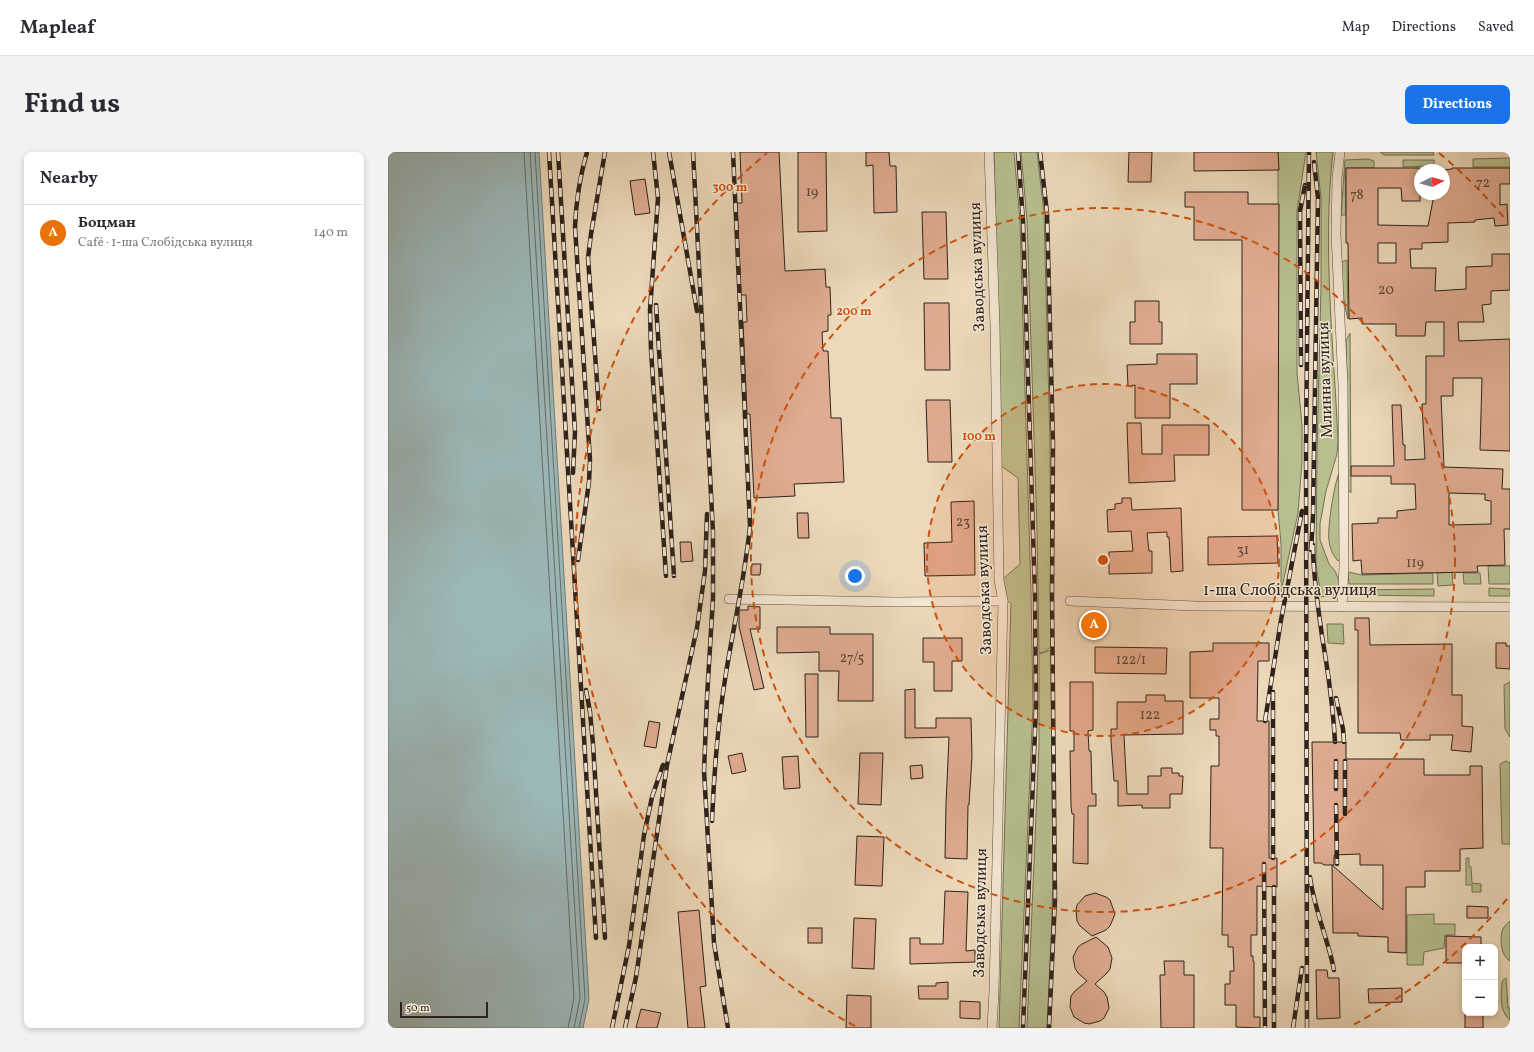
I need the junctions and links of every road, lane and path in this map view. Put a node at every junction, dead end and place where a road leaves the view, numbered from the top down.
1 (989, 152) edge
2 (1340, 152) edge
3 (730, 599) dead end
4 (1002, 601) junction
5 (1070, 601) dead end
6 (1342, 606) junction
7 (1510, 606) edge
8 (992, 1028) edge

1 - 4 street, Заводська вулиця
2 - 6 street, Млинна вулиця
3 - 4 street
4 - 8 street, Заводська вулиця
5 - 6 street, 1-ша Слобідська вулиця
6 - 7 street, 1-ша Слобідська вулиця

